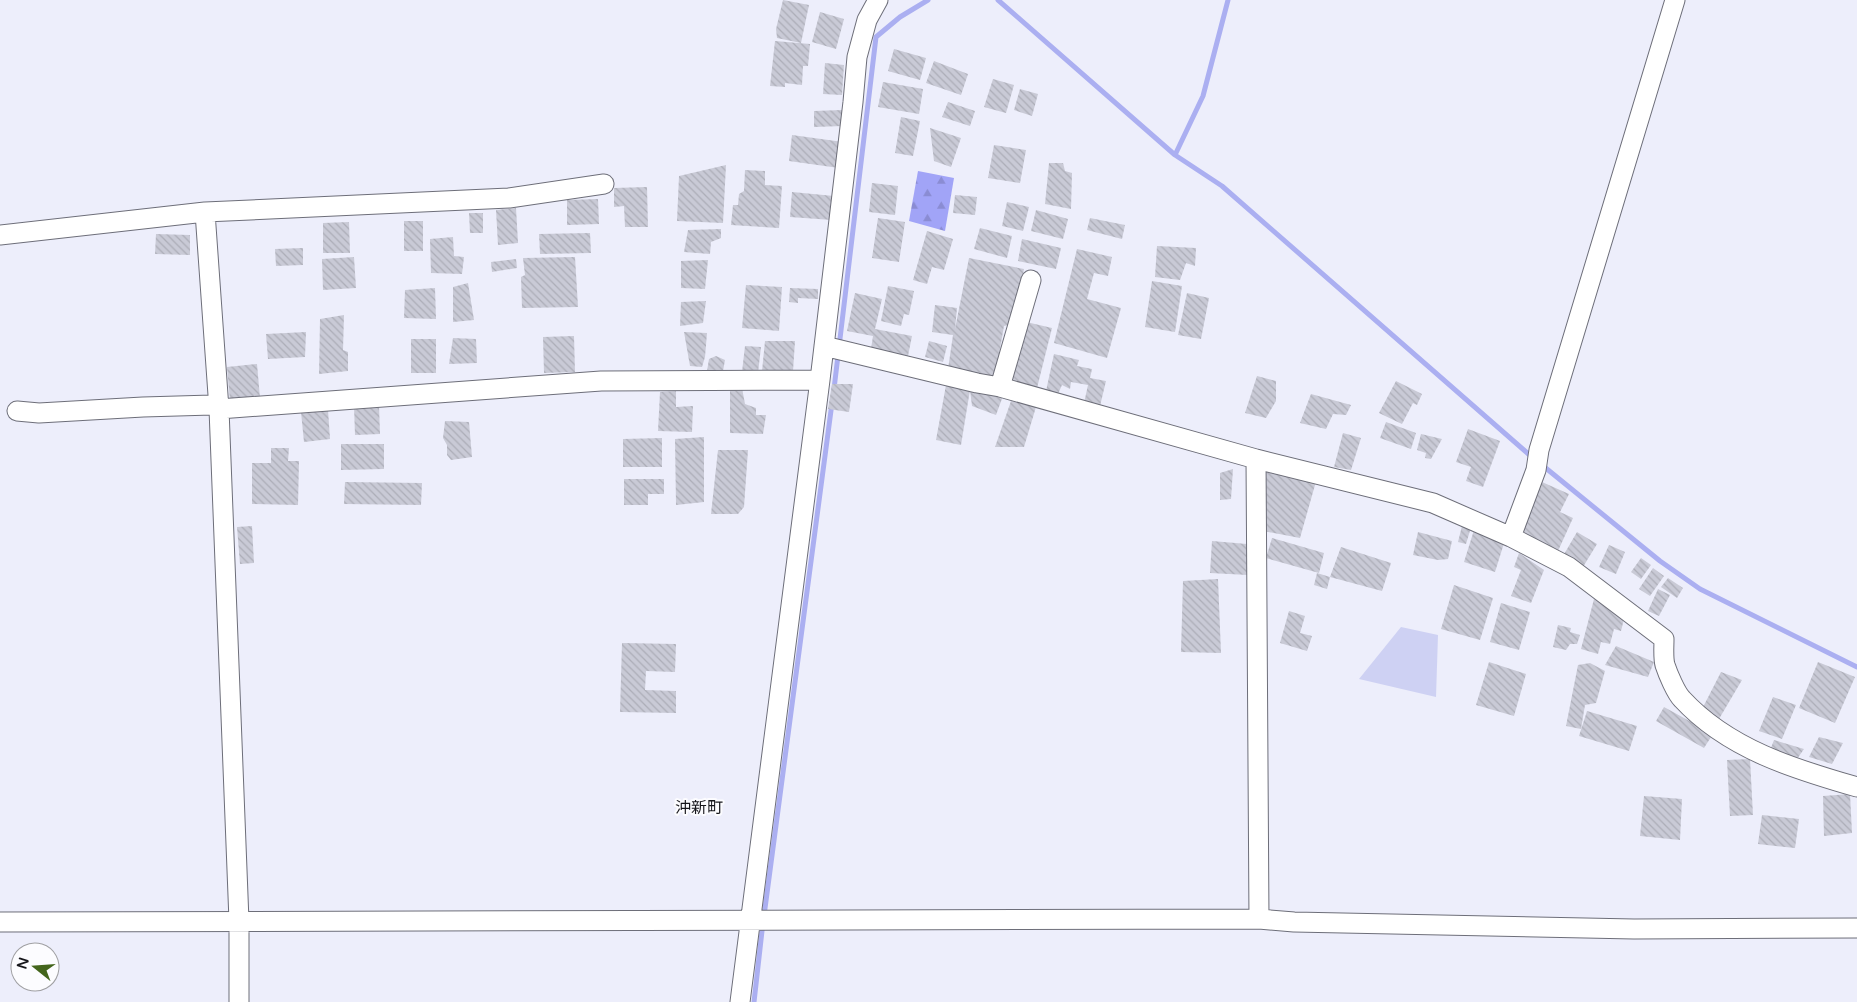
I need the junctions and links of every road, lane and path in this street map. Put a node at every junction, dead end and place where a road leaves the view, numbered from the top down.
1 (878, 0) edge
2 (1675, 0) edge
3 (604, 184) dead end
4 (205, 212) junction
5 (0, 235) edge
6 (1031, 280) dead end
7 (824, 346) junction
8 (820, 380) junction
9 (1000, 387) junction
10 (219, 409) junction
11 (17, 411) dead end
12 (1256, 459) junction
13 (1511, 537) junction
14 (1857, 787) edge
15 (750, 920) junction
16 (1260, 920) junction
17 (239, 921) junction
18 (0, 922) edge
19 (1857, 928) edge
20 (239, 1002) edge
21 (740, 1002) edge

1 - 7 street
2 - 13 street
3 - 4 street
4 - 5 street
4 - 10 street
6 - 9 street
7 - 8 street
7 - 9 street
8 - 10 street
8 - 15 street
9 - 12 street
10 - 11 street
10 - 17 street
12 - 13 street
12 - 16 street
13 - 14 street
15 - 16 street
15 - 17 street
15 - 21 street
16 - 19 street
17 - 18 street
17 - 20 street

